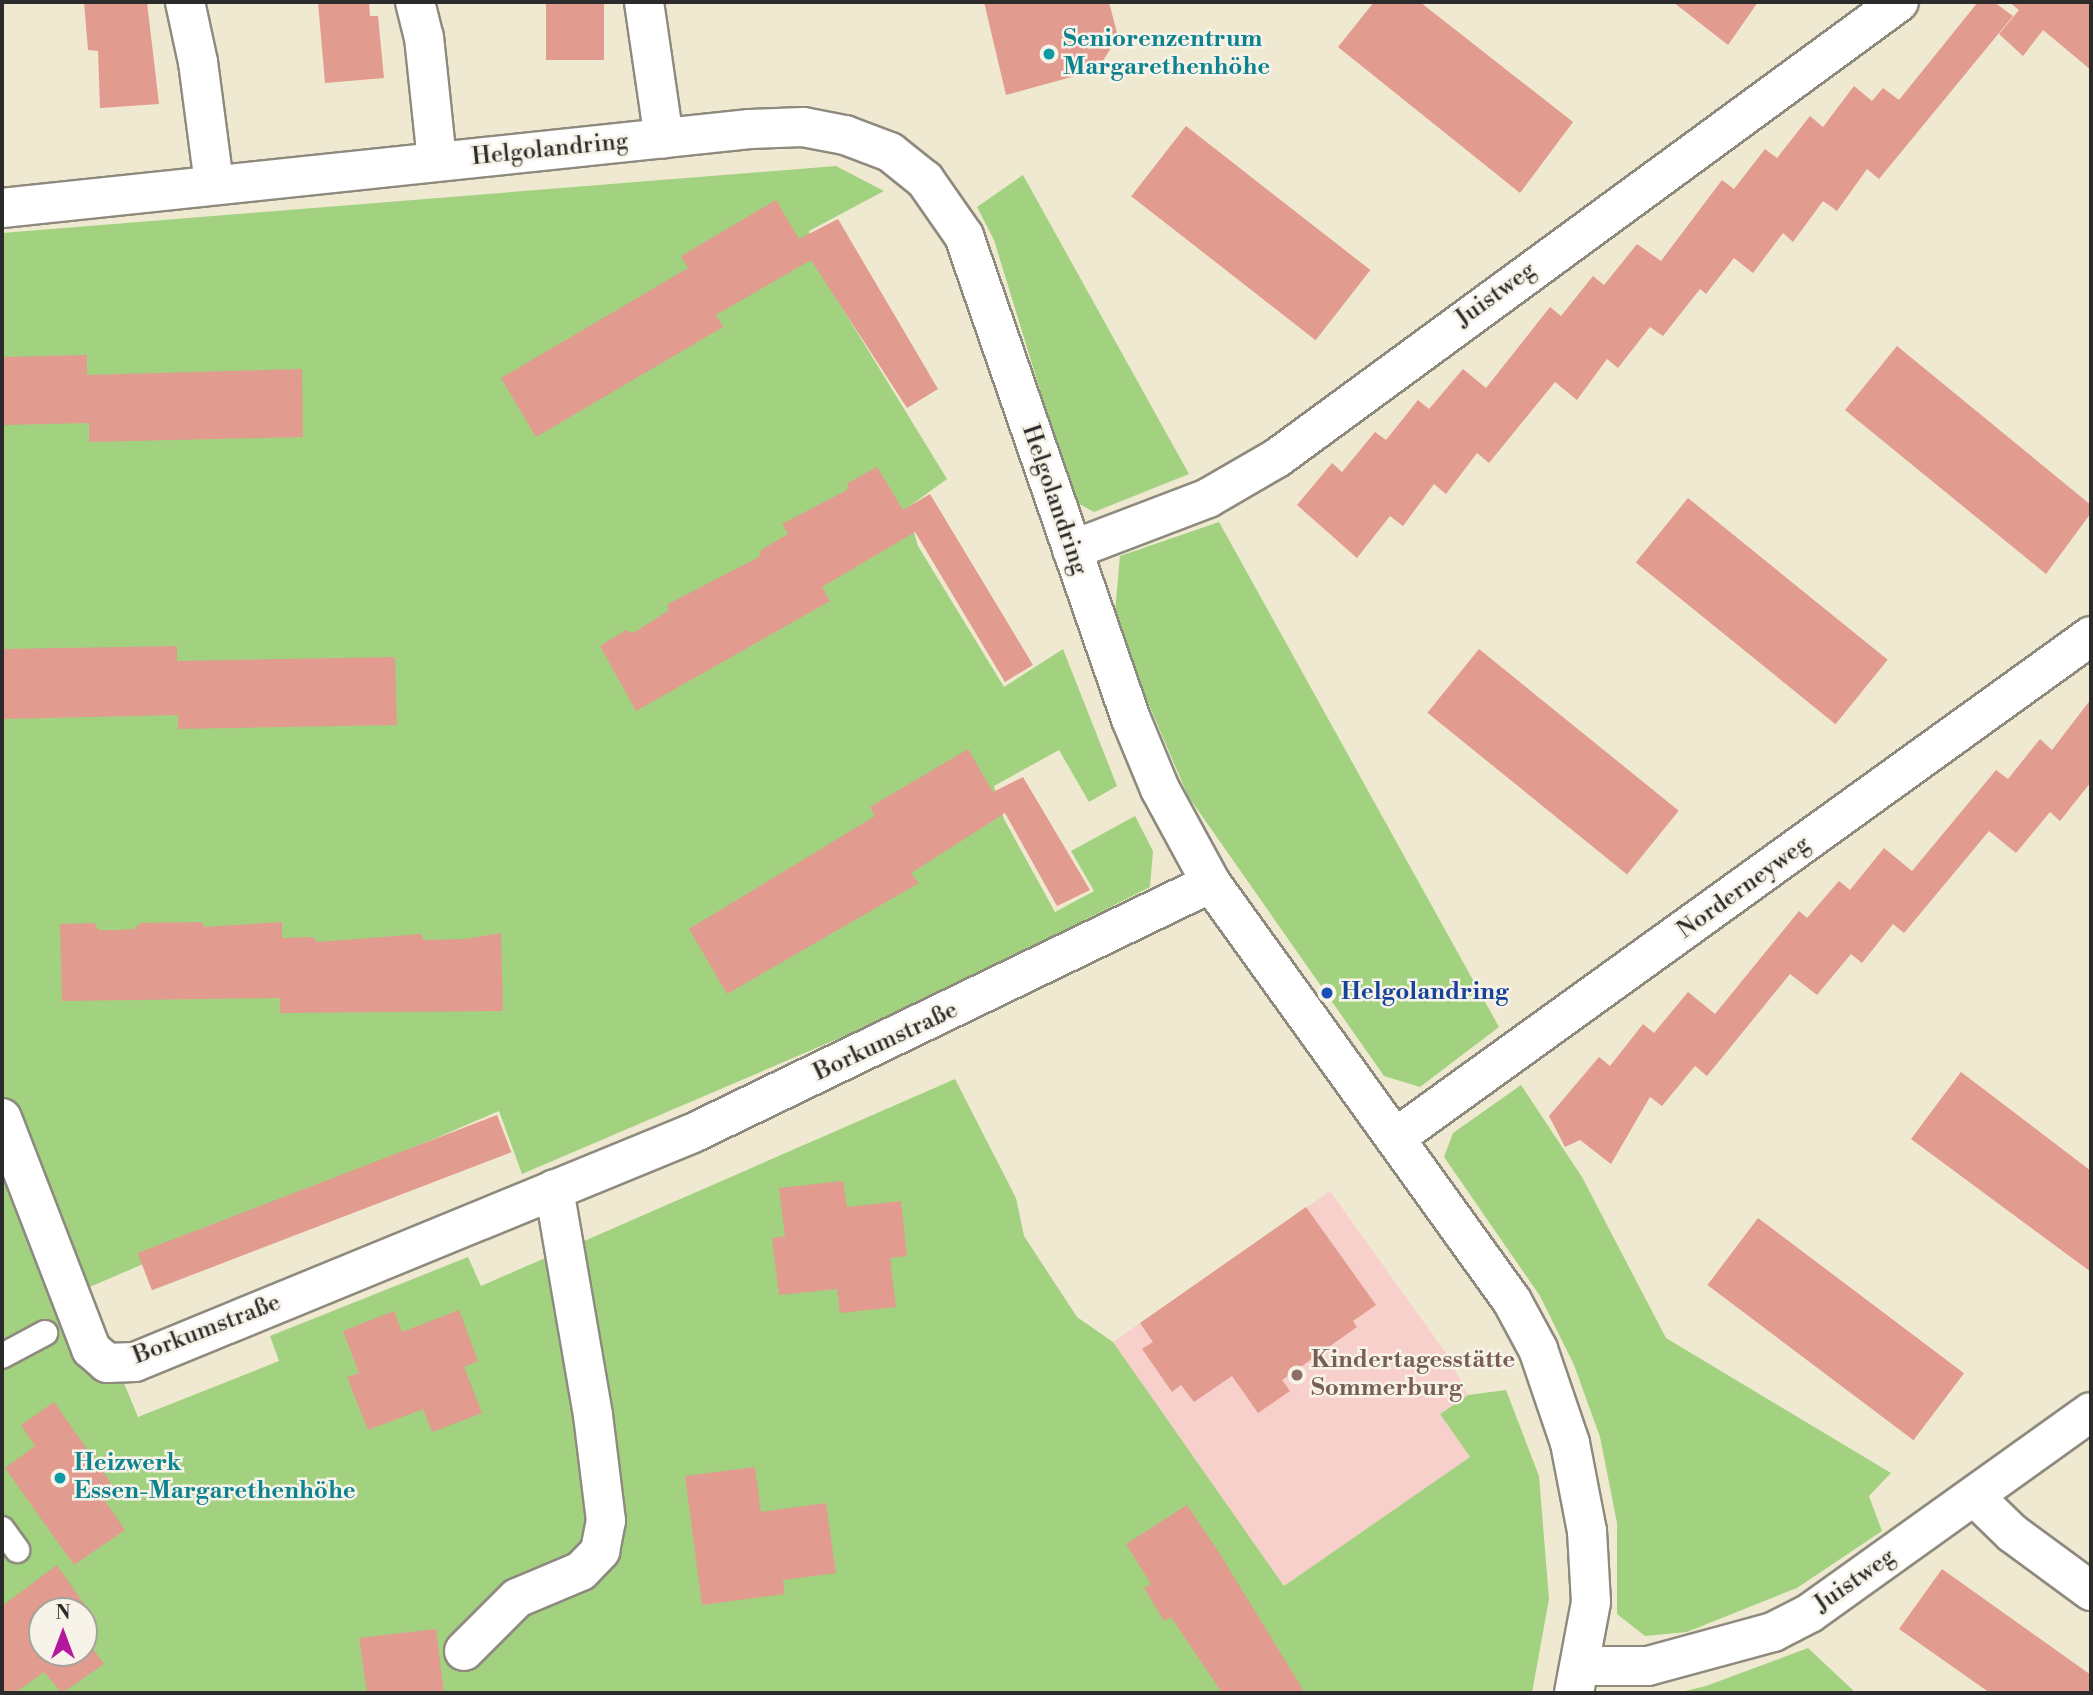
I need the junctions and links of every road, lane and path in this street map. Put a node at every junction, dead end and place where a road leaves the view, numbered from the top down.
1 (185, 2) edge
2 (415, 2) edge
3 (644, 2) edge
4 (1899, 2) edge
5 (664, 139) junction
6 (437, 161) junction
7 (214, 183) junction
8 (2, 208) edge
9 (1072, 550) junction
10 (2091, 636) edge
11 (1211, 883) junction
12 (2, 1118) edge
13 (1395, 1138) junction
14 (554, 1189) junction
15 (45, 1333) dead end
16 (2, 1356) edge
17 (2091, 1412) edge
18 (1975, 1497) junction
19 (2, 1529) edge
20 (17, 1550) dead end
21 (2091, 1591) edge
22 (464, 1651) dead end
23 (1578, 1679) edge

1 - 7 street
2 - 6 street, Helgolandring
3 - 5 street, Helgolandring
4 - 9 street, Juistweg
5 - 6 street, Helgolandring
5 - 9 street, Helgolandring
6 - 7 street, Helgolandring
7 - 8 street, Helgolandring
9 - 11 street, Helgolandring
10 - 13 street, Norderneyweg
11 - 13 street, Helgolandring
11 - 14 street, Borkumstraße
12 - 14 street, Borkumstraße
13 - 23 street, Helgolandring
14 - 22 street
15 - 16 lane
17 - 18 street, Juistweg
18 - 21 street
18 - 23 street, Juistweg
19 - 20 lane

